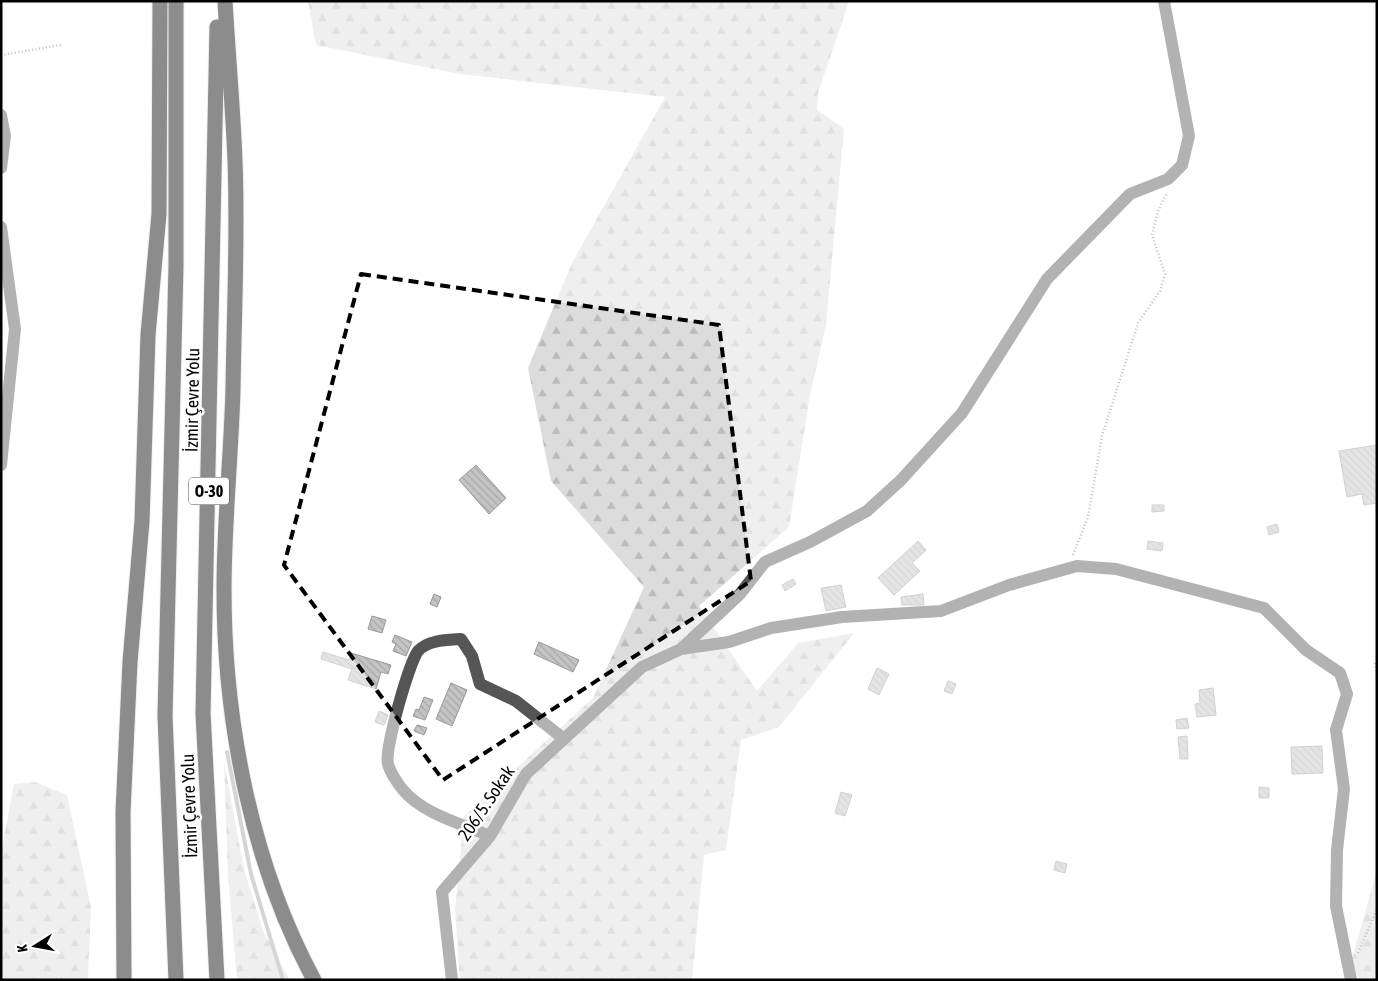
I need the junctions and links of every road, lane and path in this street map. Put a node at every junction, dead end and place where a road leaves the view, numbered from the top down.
1 (160, 1) edge
2 (176, 1) edge
3 (217, 1) edge
4 (225, 1) edge
5 (1164, 1) edge
6 (62, 45) dead end
7 (1, 55) edge
8 (1, 115) edge
9 (1, 168) edge
10 (1178, 170) junction
11 (1, 227) edge
12 (15, 329) junction
13 (1, 331) edge
14 (1, 466) edge
15 (1066, 559) dead end
16 (681, 648) junction
17 (1377, 660) edge
18 (1377, 674) edge
19 (564, 739) junction
20 (490, 836) junction
21 (1377, 909) edge
22 (1351, 976) edge
23 (124, 980) edge
24 (176, 980) edge
25 (217, 980) edge
26 (314, 980) edge
27 (452, 980) edge

1 - 23 highway
2 - 24 highway, İzmir Çevre Yolu / O-30
3 - 25 highway, İzmir Çevre Yolu / O-30
4 - 26 highway
5 - 10 street
6 - 7 path
8 - 9 street
10 - 15 path
10 - 16 street
11 - 12 street
12 - 13 street
12 - 14 street
16 - 19 street, 206/5. Sokak
16 - 22 street
17 - 18 path
19 - 20 street, 206/5. Sokak
19 - 20 street
20 - 27 street, 206/5. Sokak
21 - 22 path

